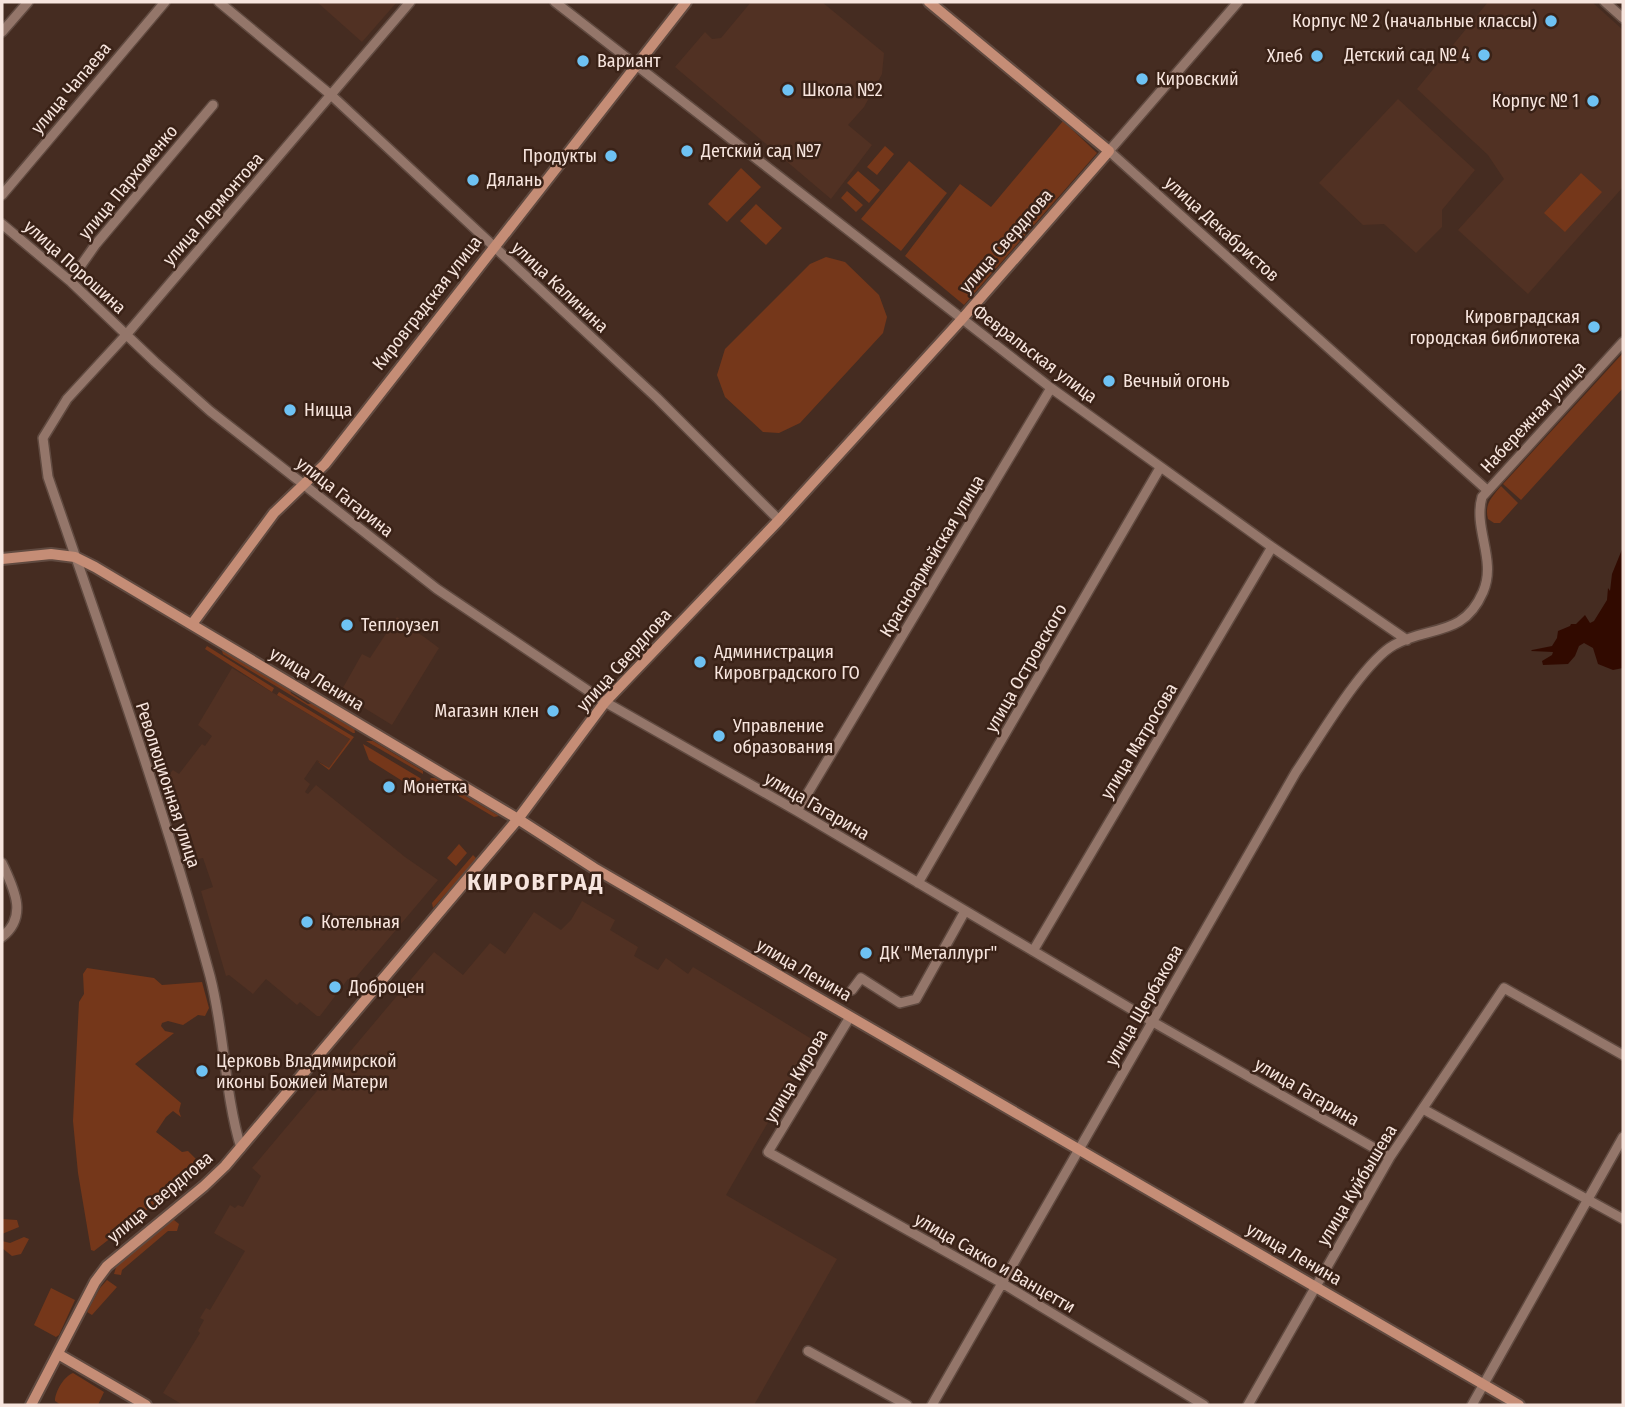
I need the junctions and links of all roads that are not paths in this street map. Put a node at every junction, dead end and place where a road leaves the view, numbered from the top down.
1 (28, 2) edge
2 (165, 2) edge
3 (219, 2) edge
4 (410, 2) edge
5 (555, 2) edge
6 (686, 2) edge
7 (929, 2) edge
8 (1238, 2) edge
9 (1605, 2) edge
10 (1623, 19) edge
11 (2, 32) edge
12 (635, 64) junction
13 (331, 95) junction
14 (213, 105) dead end
15 (1109, 151) junction
16 (2, 195) edge
17 (2, 224) edge
18 (493, 246) junction
19 (70, 281) junction
20 (962, 319) junction
21 (126, 335) junction
22 (1623, 342) edge
23 (1051, 388) junction
24 (43, 438) joint
25 (1160, 468) junction
26 (302, 484) junction
27 (1487, 490) junction
28 (779, 520) junction
29 (1272, 547) junction
30 (75, 556) junction
31 (2, 559) edge
32 (192, 624) junction
33 (1406, 640) junction
34 (605, 702) junction
35 (797, 811) junction
36 (518, 819) junction
37 (2, 863) edge
38 (918, 883) junction
39 (965, 911) junction
40 (2, 936) edge
41 (1033, 951) junction
42 (852, 990) dead end
43 (850, 1017) junction
44 (1153, 1022) junction
45 (1623, 1055) edge
46 (1423, 1108) junction
47 (1623, 1136) edge
48 (241, 1148) junction
49 (1078, 1150) junction
50 (768, 1152) joint
51 (1390, 1157) junction
52 (1587, 1198) junction
53 (1623, 1219) edge
54 (1002, 1283) junction
55 (1315, 1286) junction
56 (808, 1351) dead end
57 (58, 1354) junction
58 (1482, 1384) junction
59 (32, 1405) edge
60 (146, 1405) edge
61 (907, 1405) edge
62 (932, 1405) edge
63 (1204, 1405) edge
64 (1248, 1405) edge
65 (1472, 1405) edge
66 (1519, 1405) edge

1 - 11 street
2 - 16 street, улица Чапаева
3 - 13 street, улица Калинина
4 - 13 street, улица Лермонтова
5 - 12 street, Февральская улица
6 - 12 main road, Кировградская улица
7 - 15 main road, улица Декабристов
8 - 15 street, улица Свердлова
9 - 10 street
12 - 18 main road, Кировградская улица
12 - 20 street, Февральская улица
13 - 18 street, улица Калинина
13 - 21 street, улица Лермонтова
14 - 19 street, улица Пархоменко
15 - 20 main road, улица Свердлова
15 - 27 street, улица Декабристов
17 - 19 street, улица Порошина
18 - 26 main road, Кировградская улица
18 - 28 street, улица Калинина
19 - 21 street, улица Порошина
20 - 23 street, Февральская улица
20 - 28 main road, улица Свердлова
21 - 24 street, улица Лермонтова
21 - 26 street, улица Гагарина
22 - 27 street, Набережная улица
23 - 25 street, Февральская улица
23 - 35 street, Красноармейская улица
24 - 30 street, Революционная улица
25 - 29 street, Февральская улица
25 - 38 street, улица Островского
26 - 32 main road, Кировградская улица
26 - 34 street, улица Гагарина
27 - 33 street, Набережная улица
28 - 34 main road, улица Свердлова
29 - 33 street, Февральская улица
29 - 41 street, улица Матросова
30 - 31 main road
30 - 32 main road, улица Ленина
30 - 48 street, Революционная улица
32 - 36 main road, улица Ленина
33 - 44 street, улица Щербакова
34 - 35 street, улица Гагарина
34 - 36 main road, улица Свердлова
35 - 38 street, улица Гагарина
36 - 43 main road, улица Ленина
36 - 48 main road, улица Свердлова
37 - 40 street
38 - 39 street, улица Гагарина
39 - 41 street, улица Гагарина
39 - 42 street
41 - 44 street, улица Гагарина
43 - 49 main road, улица Ленина
43 - 50 street, улица Кирова
44 - 49 street, улица Щербакова
44 - 51 street, улица Гагарина
45 - 46 street, улица Куйбышева
46 - 51 street, улица Куйбышева
46 - 52 street
47 - 52 street
48 - 57 main road, улица Свердлова
49 - 54 street, улица Щербакова
49 - 55 main road, улица Ленина
50 - 54 street, улица Сакко и Ванцетти
51 - 55 street, улица Куйбышева
52 - 53 street
52 - 58 street
54 - 62 street, улица Щербакова
54 - 63 street, улица Сакко и Ванцетти
55 - 58 main road, улица Ленина
55 - 64 street, улица Куйбышева
56 - 61 street
57 - 59 main road, улица Свердлова
57 - 60 main road
58 - 65 street
58 - 66 main road, улица Ленина

